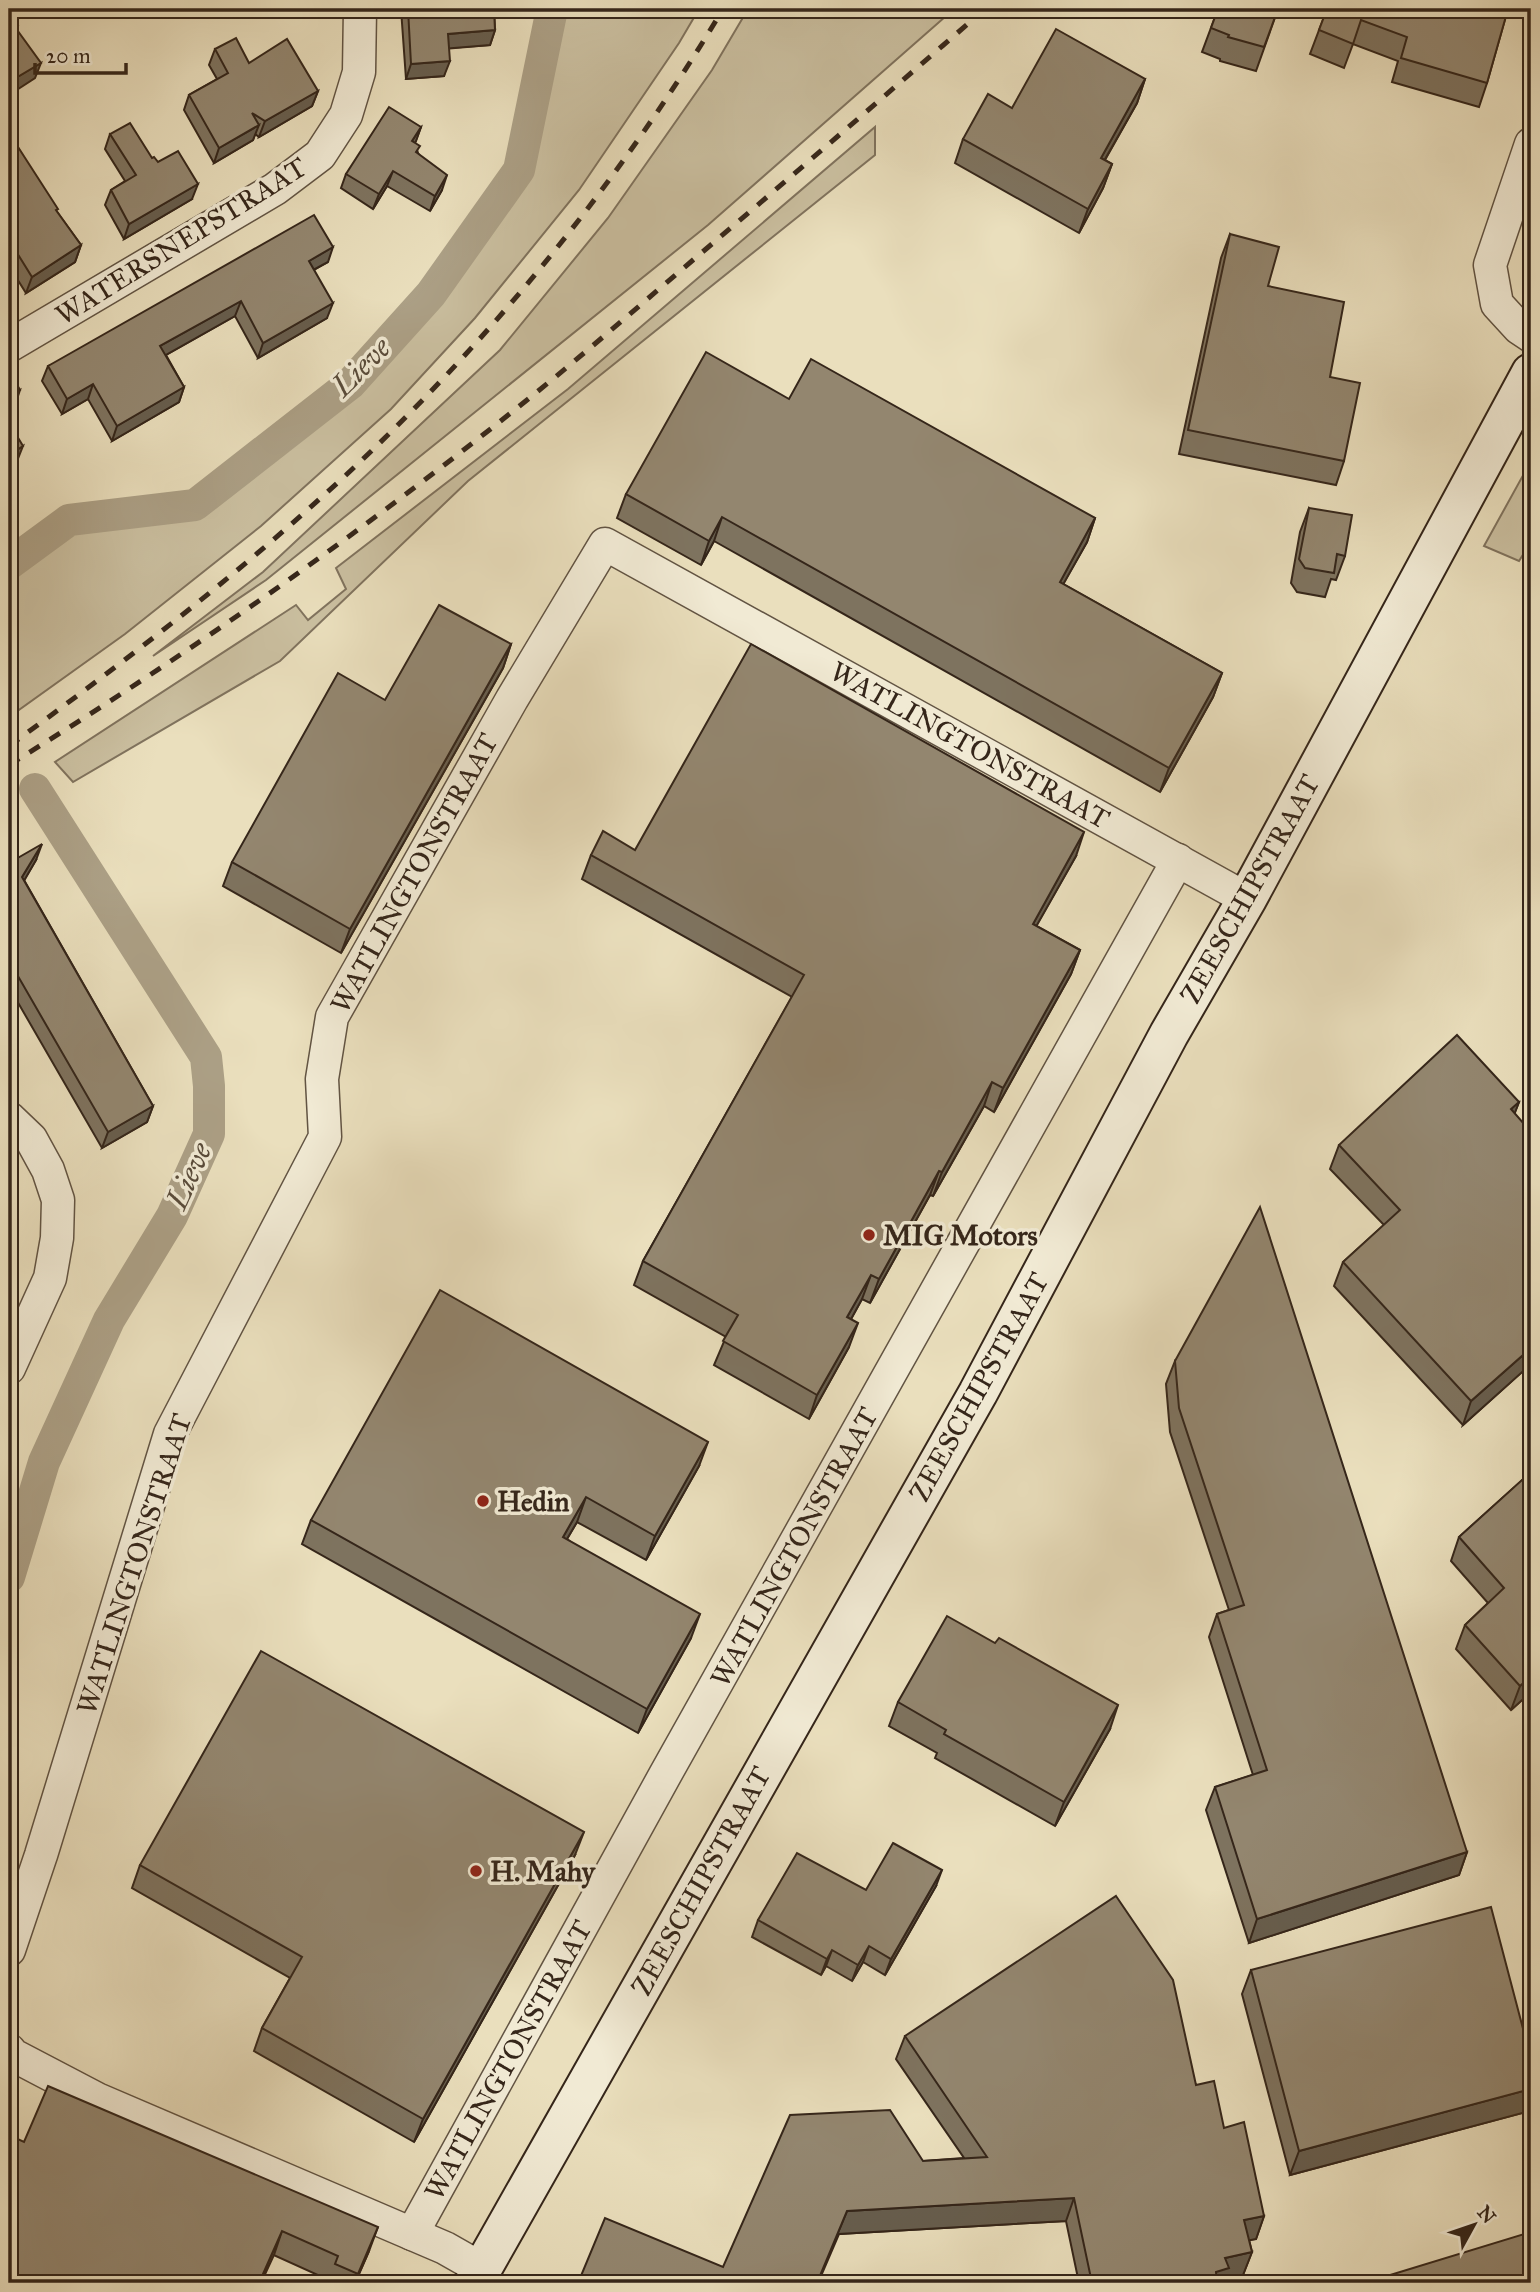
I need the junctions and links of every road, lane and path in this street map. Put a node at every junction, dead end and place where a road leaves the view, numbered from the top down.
1 (360, 9) edge
2 (1531, 144) edge
3 (1531, 336) edge
4 (11, 339) edge
5 (1531, 373) edge
6 (1178, 860) junction
7 (1247, 899) junction
8 (9, 1118) edge
9 (9, 1368) edge
10 (9, 1950) edge
11 (9, 2050) edge
12 (412, 2234) junction
13 (478, 2276) edge

1 - 4 street, WATERSNEPSTRAAT
2 - 3 street
5 - 7 main road, ZEESCHIPSTRAAT
6 - 7 street, WATLINGTONSTRAAT
6 - 10 street, WATLINGTONSTRAAT
6 - 12 street, WATLINGTONSTRAAT
7 - 13 main road, ZEESCHIPSTRAAT
8 - 9 street
11 - 12 street, WATLINGTONSTRAAT
12 - 13 street, WATLINGTONSTRAAT

